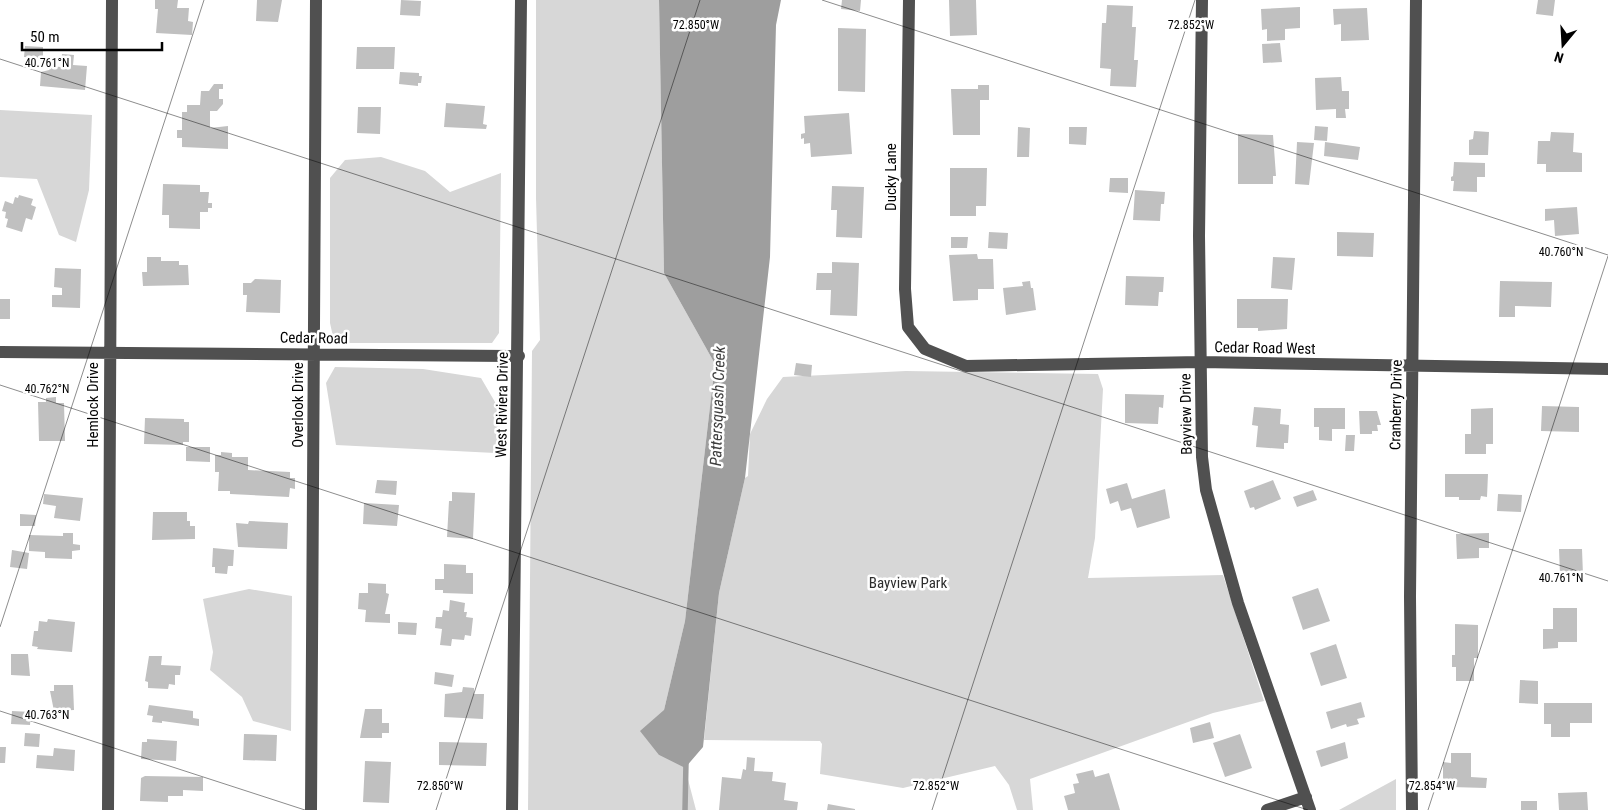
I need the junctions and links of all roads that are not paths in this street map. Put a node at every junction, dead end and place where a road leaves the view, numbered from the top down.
1 (112, 0) edge
2 (316, 0) edge
3 (521, 0) edge
4 (909, 0) edge
5 (1202, 0) edge
6 (1416, 0) edge
7 (925, 349) joint
8 (0, 352) edge
9 (109, 352) junction
10 (315, 354) junction
11 (519, 356) junction
12 (1201, 362) junction
13 (1413, 367) junction
14 (1608, 369) edge
15 (1306, 797) junction
16 (108, 810) edge
17 (311, 810) edge
18 (512, 810) edge
19 (1267, 810) edge
20 (1310, 810) edge
21 (1412, 810) edge

1 - 9 street, Hemlock Drive
2 - 10 street, Overlook Drive
3 - 11 street, West Riviera Drive
4 - 7 street, Ducky Lane
5 - 12 street, Bayview Drive
6 - 13 street, Cranberry Drive
7 - 12 street, Cedar Road West
8 - 9 street, Cedar Road
9 - 10 street, Cedar Road
9 - 16 street, Hemlock Drive
10 - 11 street, Cedar Road
10 - 17 street, Overlook Drive
11 - 18 street, West Riviera Drive
12 - 13 street, Cedar Road West
12 - 15 street, Bayview Drive
13 - 14 street, Cedar Road West
13 - 21 street, Cranberry Drive
15 - 19 street
15 - 20 street, Bayview Drive

